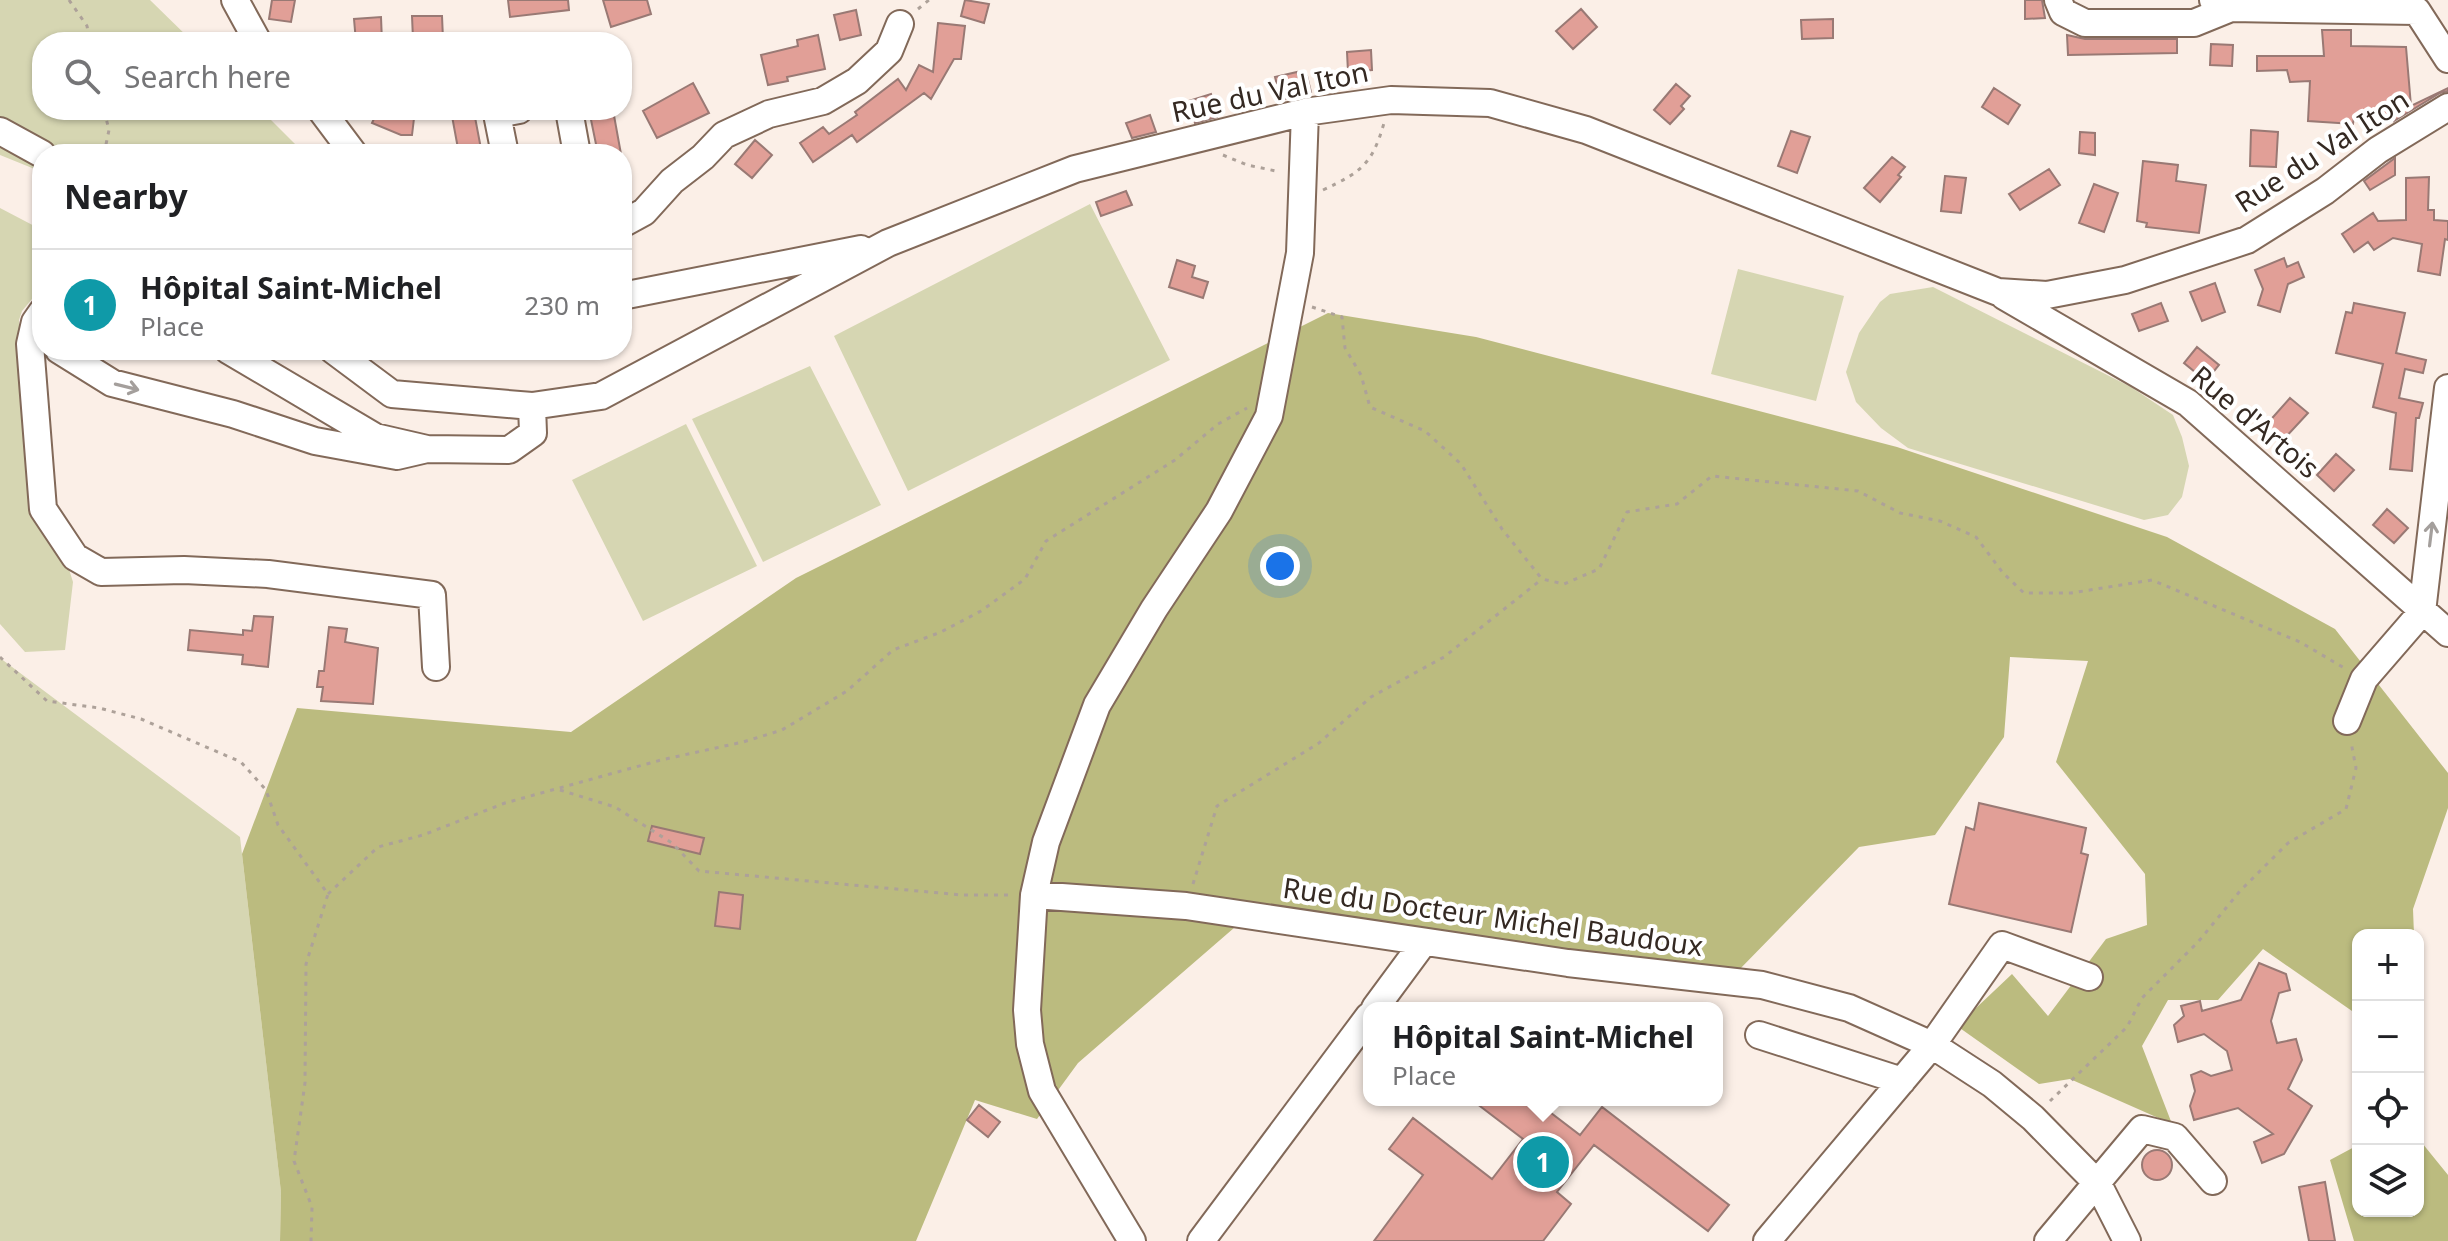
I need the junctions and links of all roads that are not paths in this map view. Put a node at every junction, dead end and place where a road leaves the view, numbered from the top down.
1 (235, 0) edge
2 (2058, 0) edge
3 (2222, 4) edge
4 (2418, 6) edge
5 (900, 24) dead end
6 (253, 32) edge
7 (2448, 59) edge
8 (2448, 107) edge
9 (1305, 112) junction
10 (328, 120) edge
11 (498, 120) edge
12 (571, 120) edge
13 (0, 131) edge
14 (346, 144) edge
15 (503, 144) edge
16 (575, 144) edge
17 (32, 149) edge
18 (632, 219) edge
19 (888, 243) junction
20 (2070, 291) junction
21 (1998, 292) junction
22 (632, 294) edge
23 (2062, 329) junction
24 (32, 339) edge
25 (75, 360) edge
26 (245, 360) edge
27 (346, 360) edge
28 (2448, 388) edge
29 (532, 406) junction
30 (2445, 446) edge
31 (427, 449) junction
32 (2422, 612) junction
33 (2448, 633) edge
34 (436, 667) dead end
35 (2347, 721) road end
36 (1034, 895) junction
37 (1423, 943) junction
38 (2089, 977) dead end
39 (1379, 1002) edge
40 (1363, 1024) edge
41 (1759, 1035) dead end
42 (1932, 1045) junction
43 (1902, 1081) junction
44 (2213, 1181) dead end
45 (2098, 1184) junction
46 (1132, 1241) edge
47 (1201, 1241) edge
48 (1767, 1241) edge
49 (2048, 1241) edge
50 (2127, 1241) edge

1 - 6 street
2 - 3 street
3 - 4 street
4 - 7 street
5 - 18 street
8 - 20 street, Rue du Val Iton
9 - 19 street, Rue du Val Iton
9 - 21 street, Rue du Val Iton
9 - 36 street
10 - 14 street
11 - 15 street
12 - 16 street
13 - 17 street
19 - 22 street
19 - 29 street, Rue du Val Iton
20 - 21 street, Rue du Val Iton
20 - 23 street
21 - 23 street, Rue d'Artois
23 - 32 street, Rue d'Artois
24 - 34 street
25 -> 31 street
26 - 31 street
27 - 29 street, Rue du Val Iton
28 - 30 street
29 - 31 street
32 -> 30 street
32 - 33 street, Rue d'Artois
32 - 35 street
36 - 37 street, Rue du Docteur Michel Baudoux
36 - 46 street
37 - 39 street
37 - 42 street, Rue du Docteur Michel Baudoux
38 - 42 street
40 - 47 street
41 - 43 street
42 - 43 street
42 - 45 street, Rue du Docteur Michel Baudoux
43 - 48 street
44 - 45 street
45 - 49 street
45 - 50 street, Rue du Docteur Michel Baudoux

